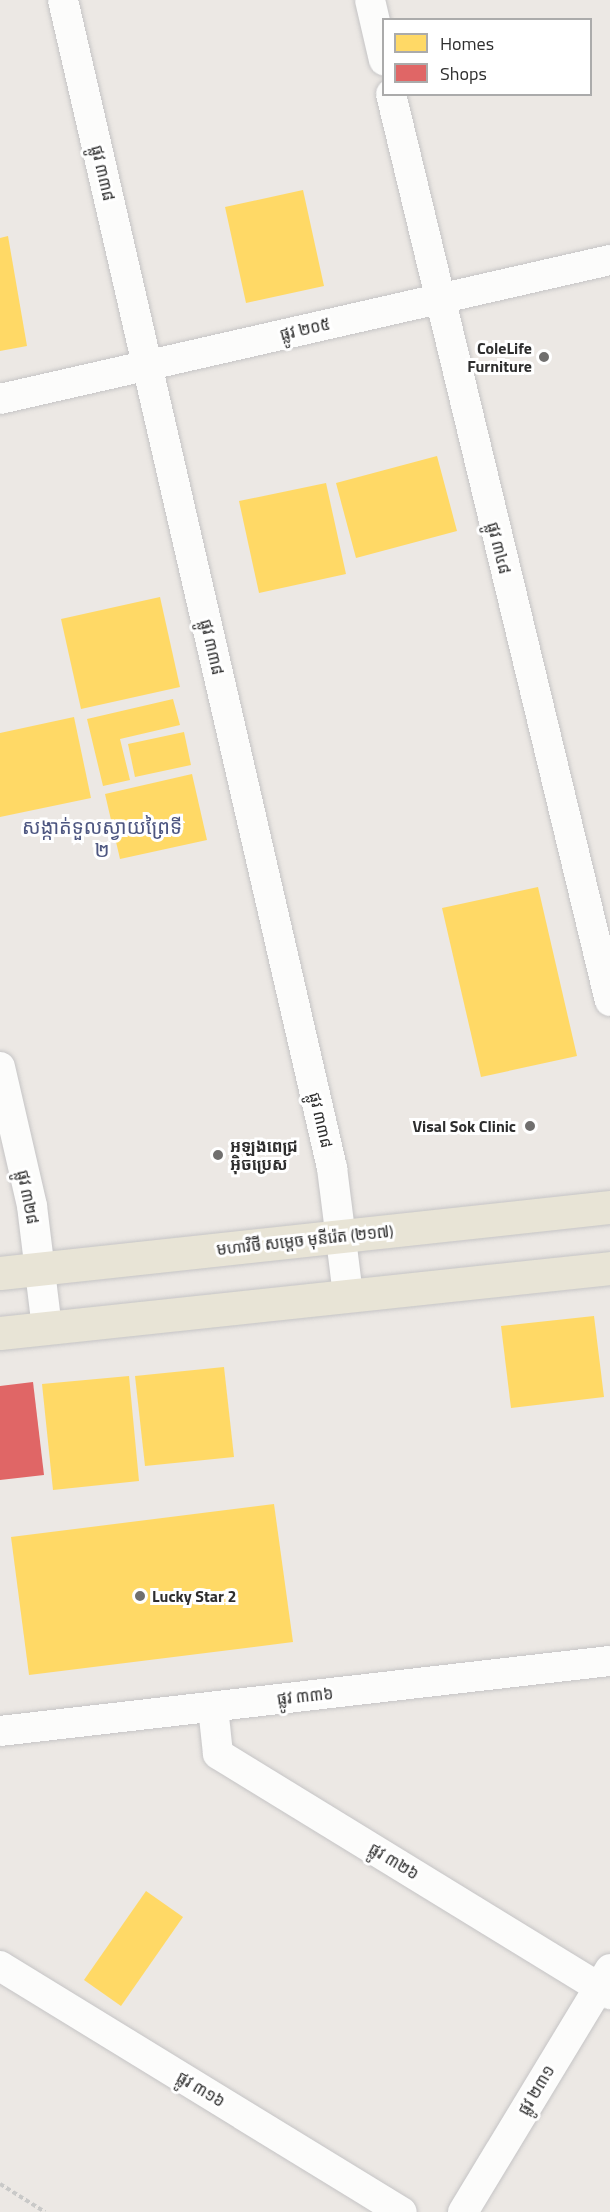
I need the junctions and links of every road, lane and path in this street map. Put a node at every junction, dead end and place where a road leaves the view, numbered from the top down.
1 (63, 0) edge
2 (370, 0) edge
3 (382, 51) edge
4 (392, 96) edge
5 (610, 260) edge
6 (439, 299) junction
7 (147, 365) junction
8 (0, 399) edge
9 (610, 1001) edge
10 (0, 1067) edge
11 (610, 1207) edge
12 (341, 1236) junction
13 (40, 1268) junction
14 (610, 1268) edge
15 (0, 1273) edge
16 (348, 1295) junction
17 (47, 1328) junction
18 (0, 1333) edge
19 (610, 1661) edge
20 (213, 1707) junction
21 (0, 1731) edge
22 (0, 1966) edge
23 (606, 1983) edge
24 (0, 2184) edge
25 (45, 2212) edge
26 (402, 2212) edge
27 (462, 2212) edge

1 - 7 street, ផ្លូវ ៣៣៨
2 - 3 street
4 - 6 street, ផ្លូវ ៣៤៨
5 - 6 street, ផ្លូវ ២០៥
6 - 7 street, ផ្លូវ ២០៥
6 - 9 street, ផ្លូវ ៣៤៨
7 - 8 street, ផ្លូវ ២០៥
7 - 12 street, ផ្លូវ ៣៣៨
10 - 13 street, ផ្លូវ ៣២៨
11 - 12 main road, មហាវិថី សម្តេច មុនីរ៉េត (២១៧)
12 - 13 main road, មហាវិថី សម្តេច មុនីរ៉េត (២១៧)
12 - 16 street, ផ្លូវ ៣៣៨
13 - 15 main road, មហាវិថី សម្តេច មុនីរ៉េត (២១៧)
13 - 17 street, ផ្លូវ ៣២៨
14 - 16 main road
16 - 17 main road
17 - 18 main road
19 - 20 street, ផ្លូវ ៣៣៦
20 - 21 street, ផ្លូវ ៣៣៦
20 - 23 street, ផ្លូវ ៣២៦
22 - 26 street, ផ្លូវ ៣១៦
23 - 27 street, ផ្លូវ ២៣១
24 - 25 path

